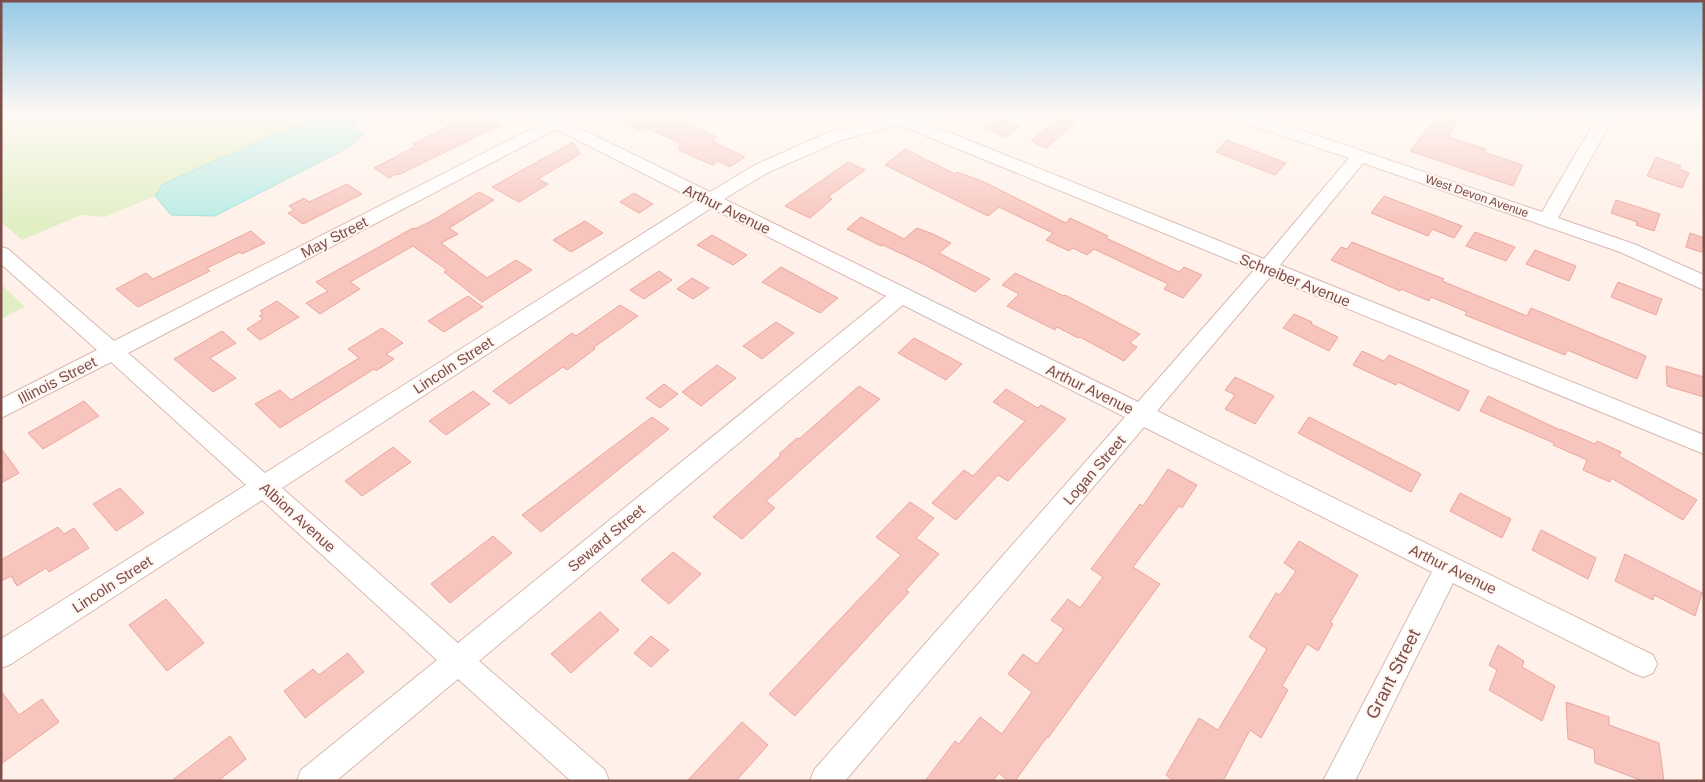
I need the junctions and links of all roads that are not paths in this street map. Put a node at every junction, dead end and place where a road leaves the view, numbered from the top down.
1 (486, 150) edge
2 (611, 150) edge
3 (802, 150) edge
4 (976, 150) edge
5 (1344, 150) edge
6 (1586, 150) edge
7 (1360, 156) junction
8 (710, 200) junction
9 (1546, 220) junction
10 (1, 253) edge
11 (1267, 268) junction
12 (1704, 283) edge
13 (901, 295) junction
14 (114, 351) junction
15 (1, 409) edge
16 (1142, 414) junction
17 (1704, 445) edge
18 (264, 487) junction
19 (1448, 567) junction
20 (1, 655) edge
21 (457, 661) junction
22 (1642, 664) dead end
23 (312, 781) edge
24 (594, 781) edge
25 (825, 781) edge
26 (1338, 781) edge

1 - 14 street, May Street
2 - 8 street, Arthur Avenue
3 - 8 street, Lincoln Street
4 - 11 street, Schreiber Avenue
5 - 7 street, West Devon Avenue
6 - 9 street
7 - 9 street, West Devon Avenue
7 - 11 street, Logan Street
8 - 13 street, Arthur Avenue
8 - 18 street, Lincoln Street
9 - 12 street, West Devon Avenue
10 - 14 street, Albion Avenue
11 - 16 street, Logan Street
11 - 17 street, Schreiber Avenue
13 - 16 street, Arthur Avenue
13 - 21 street, Seward Street
14 - 15 street, Illinois Street
14 - 18 street, Albion Avenue
16 - 19 street, Arthur Avenue
16 - 25 street, Logan Street
18 - 20 street, Lincoln Street
18 - 21 street, Albion Avenue
19 - 22 street, Arthur Avenue
19 - 26 street, Grant Street
21 - 23 street, Seward Street
21 - 24 street, Albion Avenue

